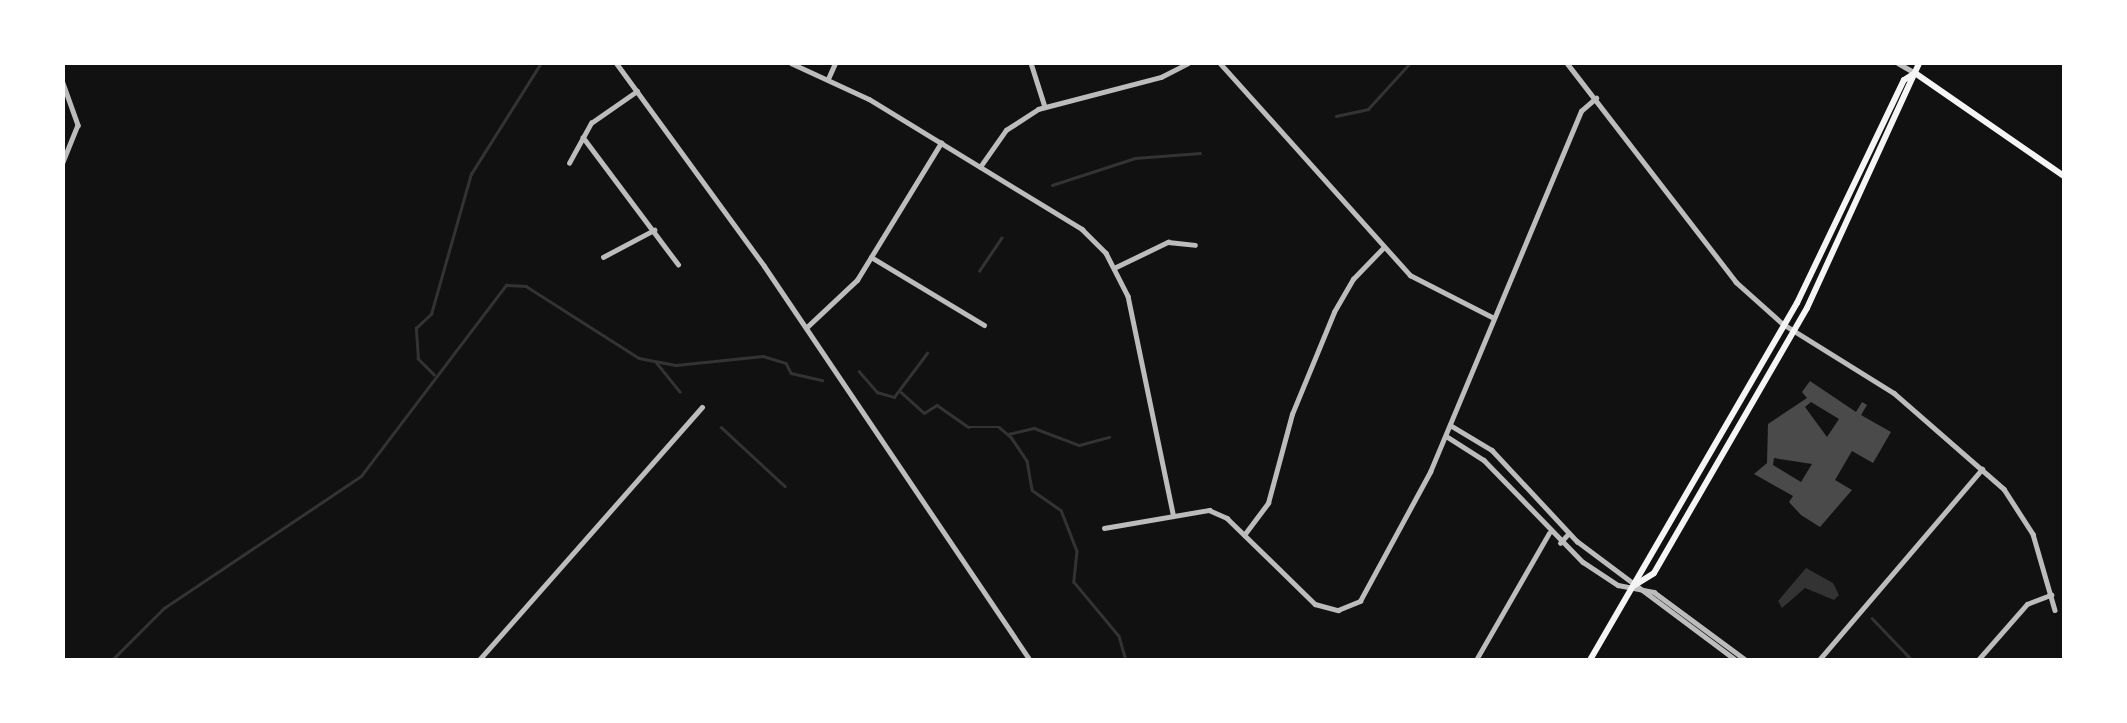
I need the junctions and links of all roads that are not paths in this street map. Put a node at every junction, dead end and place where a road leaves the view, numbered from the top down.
1 (616, 63) edge
2 (791, 63) edge
3 (835, 63) edge
4 (1031, 63) edge
5 (1188, 63) edge
6 (1220, 63) edge
7 (1567, 63) edge
8 (1898, 63) edge
9 (1919, 63) edge
10 (1915, 73) junction
11 (828, 79) junction
12 (63, 83) edge
13 (637, 91) junction
14 (1596, 97) junction
15 (1045, 107) junction
16 (583, 137) junction
17 (941, 143) junction
18 (63, 162) edge
19 (569, 163) dead end
20 (980, 167) junction
21 (2064, 176) edge
22 (654, 230) junction
23 (1195, 245) dead end
24 (1384, 247) junction
25 (603, 257) dead end
26 (872, 257) junction
27 (677, 264) dead end
28 (1115, 267) junction
29 (1494, 318) junction
30 (1783, 324) junction
31 (984, 326) dead end
32 (806, 328) junction
33 (1794, 330) junction
34 (702, 407) dead end
35 (1450, 425) junction
36 (1446, 436) junction
37 (1982, 469) junction
38 (1524, 486) junction
39 (1515, 494) junction
40 (1173, 514) junction
41 (1104, 528) dead end
42 (1549, 533) junction
43 (1569, 533) junction
44 (1244, 535) junction
45 (1560, 543) junction
46 (1636, 585) junction
47 (2051, 594) junction
48 (2055, 610) dead end
49 (479, 660) edge
50 (1030, 660) edge
51 (1476, 660) edge
52 (1590, 660) edge
53 (1736, 660) edge
54 (1746, 660) edge
55 (1819, 660) edge
56 (1978, 660) edge

1 - 13 street
2 - 11 street
3 - 11 street
4 - 15 street
5 - 15 street
6 - 24 street
7 - 14 street
8 - 10 street
9 - 10 main road
10 - 21 main road
10 - 30 main road
10 - 33 main road
11 - 17 street
12 - 18 street
13 - 16 street
13 - 32 street
14 - 29 street
14 - 30 street
15 - 20 street
16 - 19 street
16 - 22 street
17 - 20 street
17 - 26 street
20 - 28 street
22 - 25 street
22 - 27 street
23 - 28 street
24 - 29 street
24 - 44 street
26 - 31 street
26 - 32 street
28 - 40 street
29 - 35 street
30 - 33 street
30 - 46 main road
32 - 50 street
33 - 37 street
33 - 46 main road
34 - 49 street
35 - 36 street
35 - 38 street
36 - 39 street
36 - 44 street
37 - 47 street
37 - 55 street
38 - 39 street
38 - 43 street
39 - 42 street
40 - 41 street
40 - 44 street
42 - 45 street
42 - 51 street
43 - 45 street
43 - 46 street
45 - 46 street
46 - 52 main road
46 - 53 street
46 - 54 street
47 - 48 street
47 - 56 street

